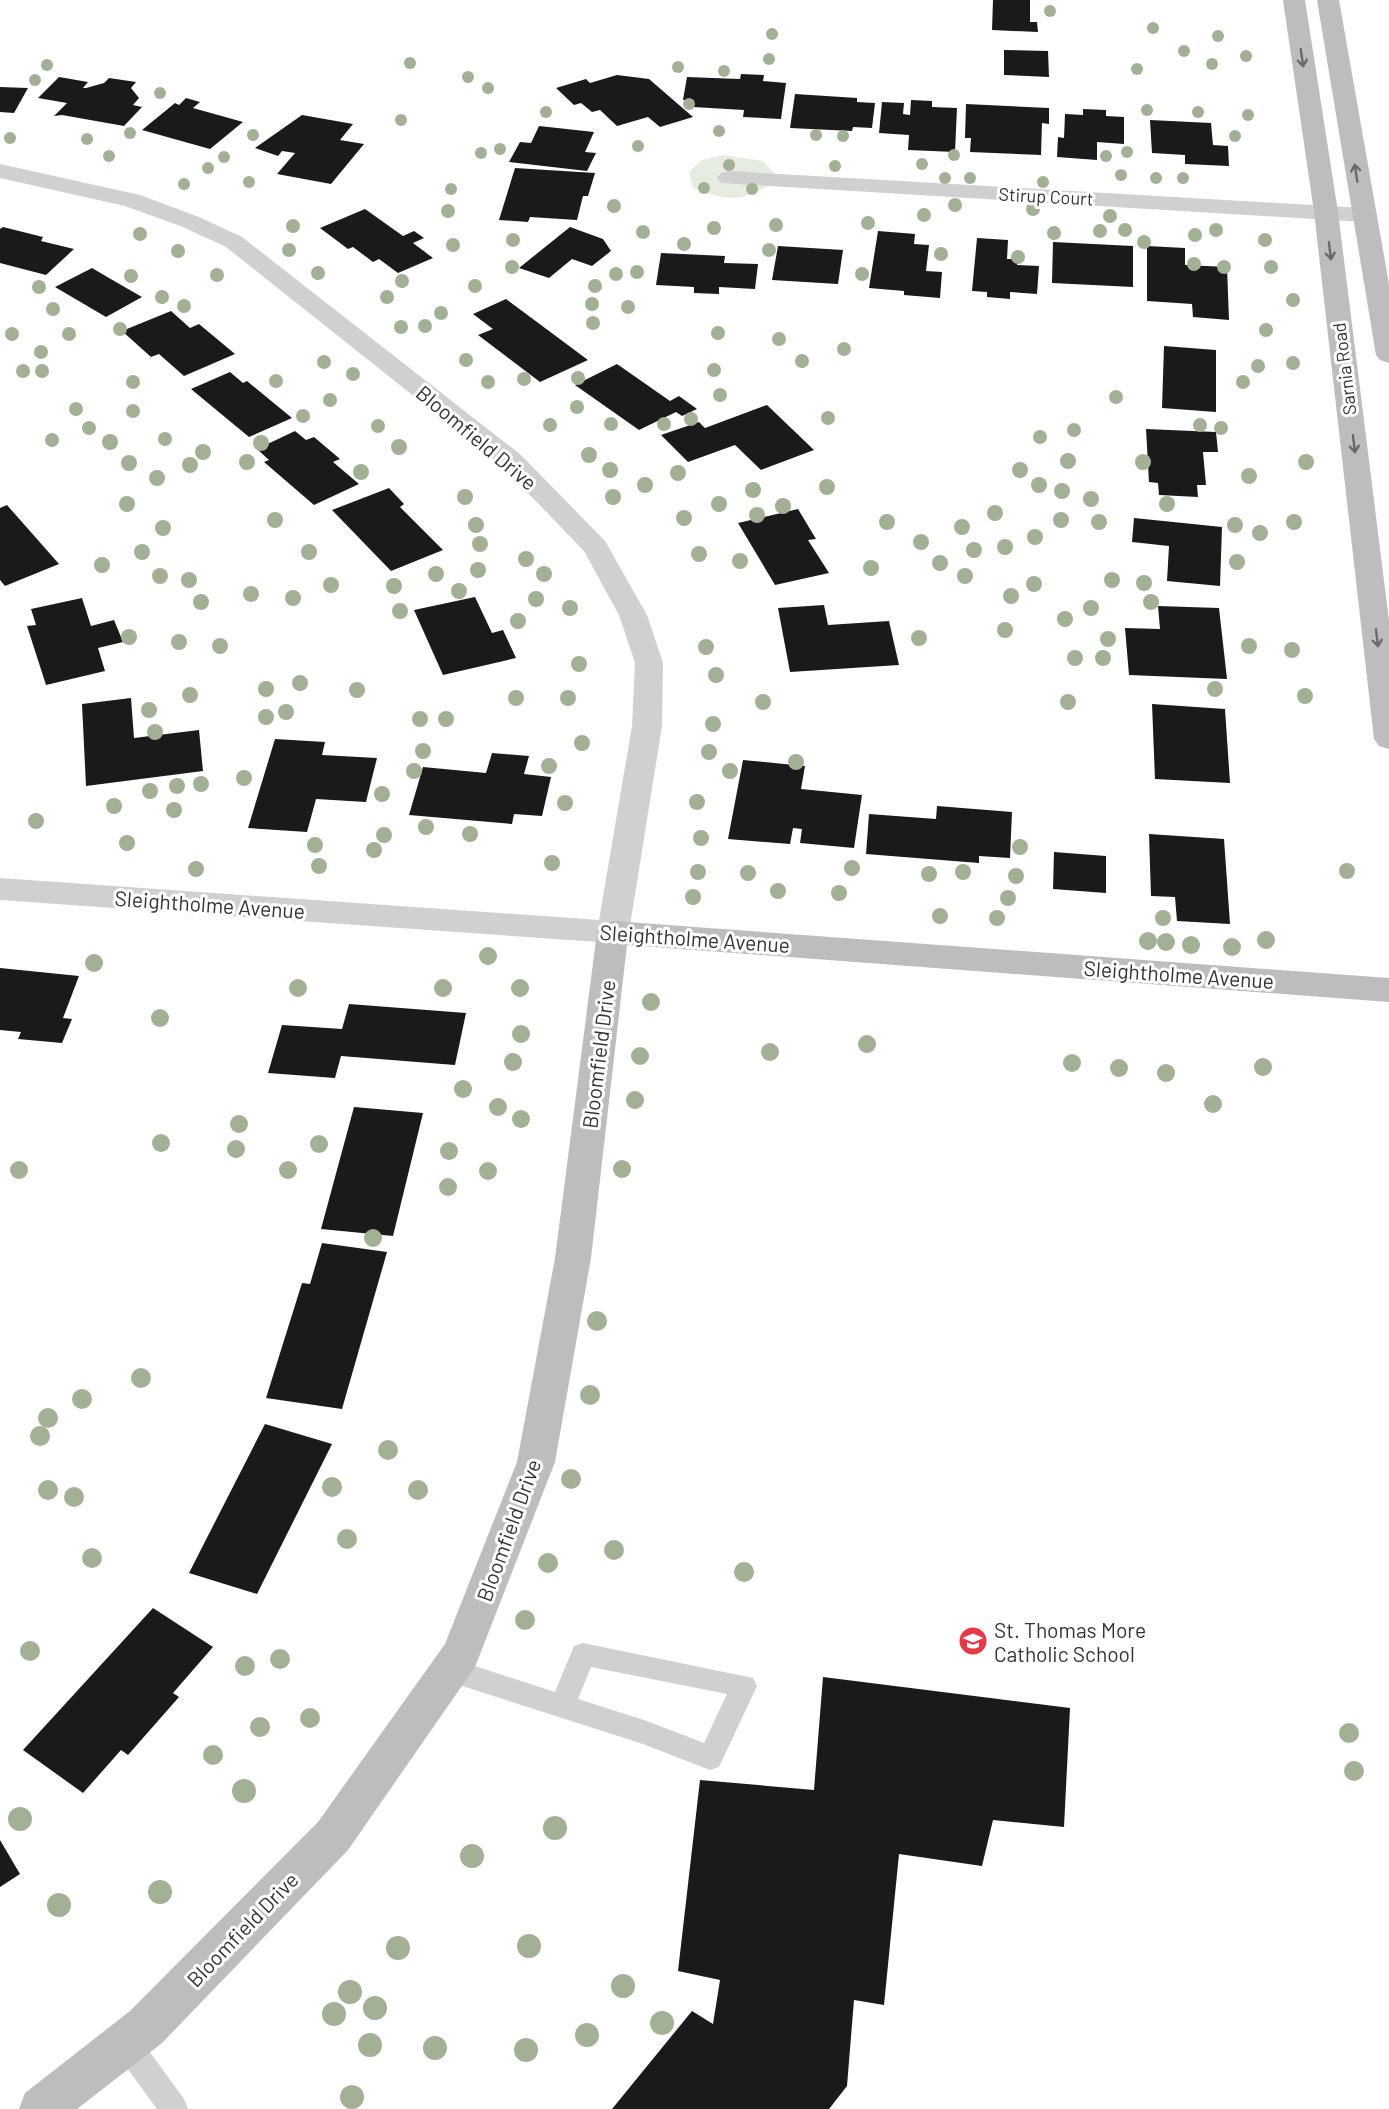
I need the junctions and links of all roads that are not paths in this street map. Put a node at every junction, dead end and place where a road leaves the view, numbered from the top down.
1 (1294, 0) edge
2 (1328, 0) edge
3 (0, 171) edge
4 (729, 178) dead end
5 (1326, 212) junction
6 (1363, 215) junction
7 (1389, 355) edge
8 (1389, 739) edge
9 (0, 890) edge
10 (613, 932) junction
11 (1389, 990) edge
12 (450, 1670) junction
13 (562, 1707) junction
14 (126, 2043) junction
15 (41, 2109) edge
16 (174, 2109) edge

1 -> 5 main road, Sarnia Road
6 -> 2 main road
3 - 10 street, Bloomfield Drive
4 - 5 street, Stirup Court
5 - 6 street, Stirup Court
5 -> 8 main road, Sarnia Road
6 - 7 main road
9 - 10 street, Sleightholme Avenue
10 - 11 main road, Sleightholme Avenue
10 - 12 main road, Bloomfield Drive
12 - 13 lane
12 - 14 main road, Bloomfield Drive
13 - 13 lane
14 - 15 main road, Bloomfield Drive
14 - 16 lane

